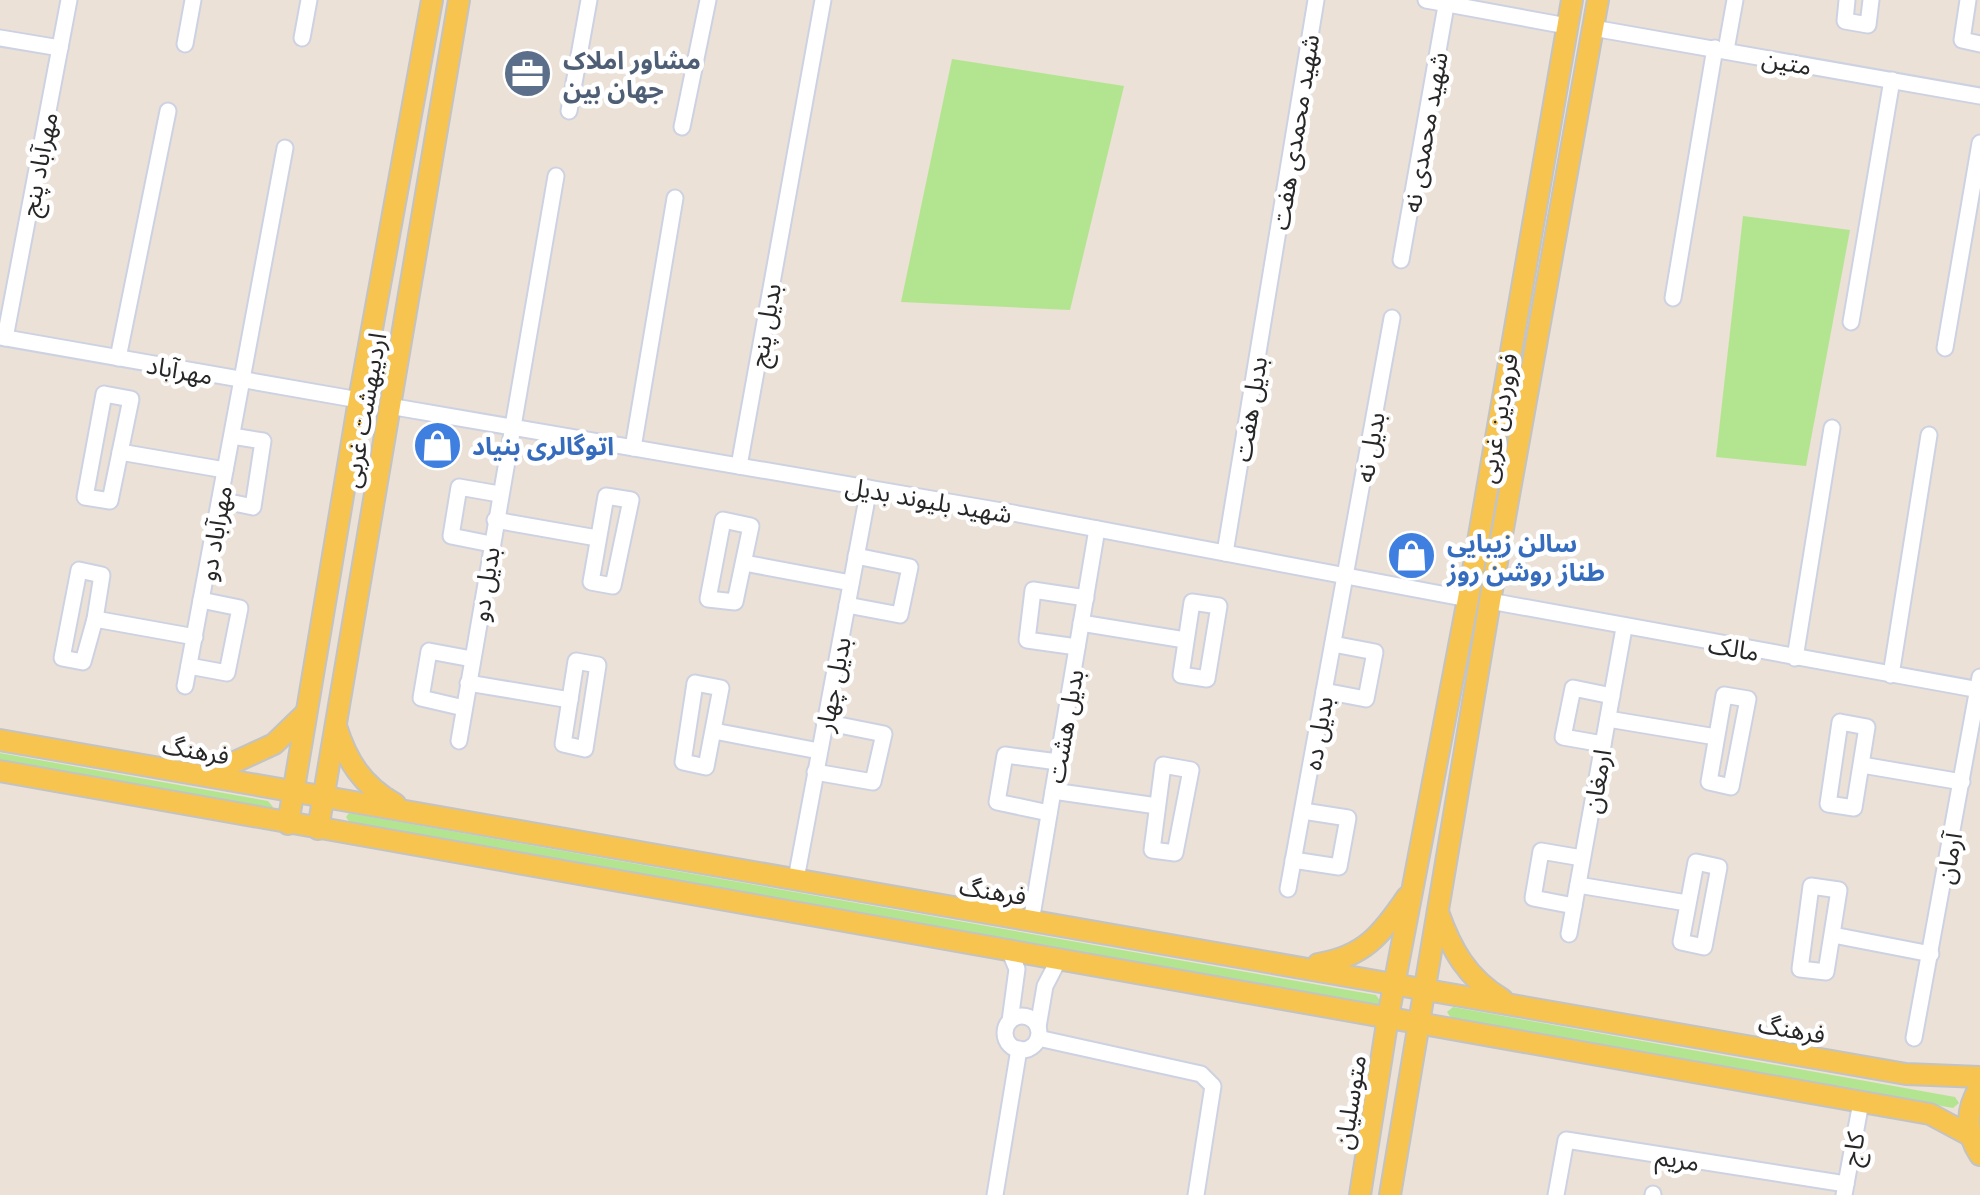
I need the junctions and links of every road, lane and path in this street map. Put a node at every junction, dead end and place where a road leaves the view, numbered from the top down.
1 (69, 0) edge
2 (192, 0) edge
3 (309, 0) edge
4 (432, 0) edge
5 (459, 0) edge
6 (589, 0) edge
7 (708, 0) edge
8 (822, 0) edge
9 (1316, 0) edge
10 (1426, 0) edge
11 (1572, 0) edge
12 (1598, 0) edge
13 (1734, 0) edge
14 (1847, 0) edge
15 (1872, 0) edge
16 (1968, 0) edge
17 (1447, 2) edge
18 (1567, 26) junction
19 (1593, 28) junction
20 (0, 38) edge
21 (302, 38) dead end
22 (185, 44) dead end
23 (1980, 44) edge
24 (60, 48) junction
25 (1721, 49) junction
26 (1892, 80) junction
27 (1980, 96) edge
28 (168, 111) dead end
29 (569, 111) dead end
30 (412, 112) junction
31 (439, 116) junction
32 (682, 127) dead end
33 (1980, 143) edge
34 (285, 148) dead end
35 (556, 176) dead end
36 (675, 198) dead end
37 (1400, 260) dead end
38 (1272, 264) joint
39 (1673, 298) dead end
40 (1392, 318) dead end
41 (1851, 322) dead end
42 (3, 338) edge
43 (1945, 348) dead end
44 (118, 358) junction
45 (242, 380) junction
46 (359, 400) junction
47 (390, 406) junction
48 (510, 427) junction
49 (1832, 428) dead end
50 (1929, 435) dead end
51 (232, 436) junction
52 (633, 448) junction
53 (120, 452) junction
54 (739, 466) junction
55 (225, 470) junction
56 (869, 488) junction
57 (499, 494) junction
58 (220, 500) junction
59 (495, 520) junction
60 (1097, 529) junction
61 (597, 538) junction
62 (491, 544) junction
63 (1225, 553) junction
64 (856, 556) junction
65 (744, 563) junction
66 (1346, 576) junction
67 (851, 583) junction
68 (1086, 598) junction
69 (1468, 599) junction
70 (201, 600) junction
71 (1490, 602) junction
72 (847, 604) junction
73 (95, 619) junction
74 (1081, 624) junction
75 (1624, 628) junction
76 (194, 637) junction
77 (1184, 640) junction
78 (1333, 644) junction
79 (1077, 647) junction
80 (1796, 658) junction
81 (472, 659) junction
82 (189, 666) junction
83 (1891, 675) junction
84 (468, 683) junction
85 (186, 686) dead end
86 (1979, 686) edge
87 (1324, 691) junction
88 (1612, 696) junction
89 (570, 700) junction
90 (464, 708) junction
91 (306, 714) junction
92 (1608, 719) junction
93 (334, 720) junction
94 (824, 722) junction
95 (714, 731) junction
96 (1716, 737) junction
97 (0, 740) edge
98 (458, 741) dead end
99 (1603, 744) junction
100 (819, 751) junction
101 (1058, 762) junction
102 (1862, 765) junction
103 (0, 771) edge
104 (815, 772) junction
105 (204, 776) junction
106 (1962, 782) junction
107 (1053, 790) junction
108 (292, 792) junction
109 (322, 796) junction
110 (1157, 806) junction
111 (407, 810) junction
112 (1302, 811) junction
113 (1049, 813) junction
114 (288, 824) junction
115 (318, 829) junction
116 (1582, 858) junction
117 (1294, 860) junction
118 (796, 879) junction
119 (1578, 885) junction
120 (1413, 887) junction
121 (1288, 890) dead end
122 (1687, 903) junction
123 (1574, 906) junction
124 (1438, 910) junction
125 (1031, 922) junction
126 (1569, 934) dead end
127 (1834, 935) junction
128 (1009, 950) junction
129 (1931, 954) junction
130 (1060, 960) junction
131 (1302, 967) junction
132 (1395, 983) junction
133 (1424, 989) junction
134 (1512, 1005) junction
135 (1388, 1018) junction
136 (1010, 1021) junction
137 (1418, 1023) junction
138 (1038, 1033) junction
139 (1914, 1038) dead end
140 (1019, 1050) junction
141 (1980, 1077) edge
142 (1980, 1086) edge
143 (1861, 1102) junction
144 (1975, 1145) edge
145 (1845, 1190) edge
146 (995, 1195) edge
147 (1196, 1195) edge
148 (1360, 1195) edge
149 (1390, 1195) edge
150 (1556, 1195) edge

1 - 24 street, مهرآباد پنج
2 - 22 street
3 - 21 street
4 - 30 main road, اردیبهشت غربی
5 - 31 main road, اردیبهشت غربی
6 - 29 street
7 - 32 street
8 - 54 street, بدیل پنج
9 - 38 street, شهید محمدی هفت
10 - 17 street
11 - 18 main road, فروردین غربی
12 - 19 main road, فروردین غربی
13 - 25 street
14 - 15 street
16 - 23 street
17 - 18 street
17 - 37 street, شهید محمدی نه
18 - 69 main road, فروردین غربی
19 - 25 street, متین
19 - 71 main road, فروردین غربی
20 - 24 street
24 - 42 street, مهرآباد پنج
25 - 26 street, متین
25 - 39 street
26 - 27 street, متین
26 - 41 street
28 - 44 street
30 - 31 main road
30 - 46 main road, اردیبهشت غربی
31 - 47 main road, اردیبهشت غربی
33 - 43 street
34 - 45 street, مهرآباد دو
35 - 48 street, بدیل دو
36 - 52 street
38 - 63 street, بدیل هفت
40 - 66 street, بدیل نه
42 - 44 street, مهرآباد
44 - 45 street, مهرآباد
45 - 46 street, مهرآباد
45 - 51 street, مهرآباد دو
46 - 91 main road, اردیبهشت غربی
47 - 48 street, شهید بلیوند بدیل
47 - 93 main road, اردیبهشت غربی
48 - 52 street, شهید بلیوند بدیل
48 - 57 street, بدیل دو
49 - 80 street
50 - 83 street
51 - 55 street, مهرآباد دو
51 - 58 street
52 - 54 street, شهید بلیوند بدیل
53 - 53 street
53 - 55 street
54 - 56 street, شهید بلیوند بدیل
55 - 58 street, مهرآباد دو
56 - 60 street, شهید بلیوند بدیل
56 - 64 street, بدیل چهار
57 - 59 street, بدیل دو
57 - 62 street
58 - 70 street, مهرآباد دو
59 - 61 street
59 - 62 street, بدیل دو
60 - 63 street, شهید بلیوند بدیل
60 - 68 street, بدیل هشت
61 - 61 street
62 - 81 street, بدیل دو
63 - 66 street, شهید بلیوند بدیل
64 - 67 street, بدیل چهار
64 - 72 street
65 - 65 street
65 - 67 street
66 - 69 street, شهید بلیوند بدیل
66 - 78 street, بدیل ده
67 - 72 street, بدیل چهار
68 - 74 street, بدیل هشت
68 - 79 street
69 - 120 main road, فروردین غربی
70 - 76 street, مهرآباد دو
70 - 82 street
71 - 75 street, مالک
71 - 124 main road, فروردین غربی
72 - 94 street, بدیل چهار
73 - 73 street
73 - 76 street
74 - 77 street
74 - 79 street, بدیل هشت
75 - 80 street, مالک
75 - 88 street, ارمغان
76 - 82 street, مهرآباد دو
77 - 77 street
78 - 87 street, بدیل ده
78 - 87 street
79 - 101 street, بدیل هشت
80 - 83 street, مالک
81 - 84 street, بدیل دو
81 - 90 street
82 - 85 street, مهرآباد دو
83 - 86 street, مالک
84 - 89 street
84 - 90 street, بدیل دو
86 - 106 street, آرمان
87 - 112 street, بدیل ده
88 - 92 street, ارمغان
88 - 99 street
89 - 89 street
90 - 98 street, بدیل دو
91 - 105 main road
91 - 108 main road, اردیبهشت غربی
92 - 96 street
92 - 99 street, ارمغان
93 - 109 main road, اردیبهشت غربی
93 - 111 main road
94 - 100 street, بدیل چهار
94 - 104 street
95 - 95 street
95 - 100 street
96 - 96 street
97 - 105 main road, فرهنگ
99 - 116 street, ارمغان
100 - 104 street, بدیل چهار
101 - 107 street, بدیل هشت
101 - 113 street
102 - 102 street
102 - 106 street
103 - 114 main road
104 - 118 street, بدیل چهار
105 - 108 main road, فرهنگ
106 - 129 street, آرمان
107 - 110 street
107 - 113 street, بدیل هشت
108 - 109 main road, فرهنگ
108 - 114 main road, اردیبهشت غربی
109 - 111 main road, فرهنگ
109 - 115 main road, اردیبهشت غربی
110 - 110 street
111 - 118 main road, فرهنگ
112 - 117 street, بدیل ده
112 - 117 street
113 - 125 street, بدیل هشت
114 - 115 main road
115 - 128 main road
116 - 119 street, ارمغان
116 - 123 street
117 - 121 street, بدیل ده
118 - 125 main road, فرهنگ
119 - 122 street
119 - 123 street, ارمغان
120 - 131 main road
120 - 132 main road, فروردین غربی
122 - 122 street
123 - 126 street, ارمغان
124 - 133 main road, فروردین غربی
124 - 134 main road
125 - 131 main road, فرهنگ
127 - 127 street
127 - 129 street
128 - 130 main road
128 - 136 street
129 - 139 street, آرمان
130 - 135 main road
130 - 138 street
131 - 132 main road, فرهنگ
132 - 133 main road, فرهنگ
132 - 135 main road, فروردین غربی
133 - 134 main road, فرهنگ
133 - 137 main road, فروردین غربی
134 - 141 main road, فرهنگ
135 - 137 main road
135 - 148 main road, متوسلیان
136 - 138 street
136 - 140 street
137 - 143 main road
137 - 149 main road
138 - 140 street
138 - 147 street
140 - 146 street
142 - 144 main road
143 - 144 main road
143 - 145 street, کاج
145 - 150 street, مریم

